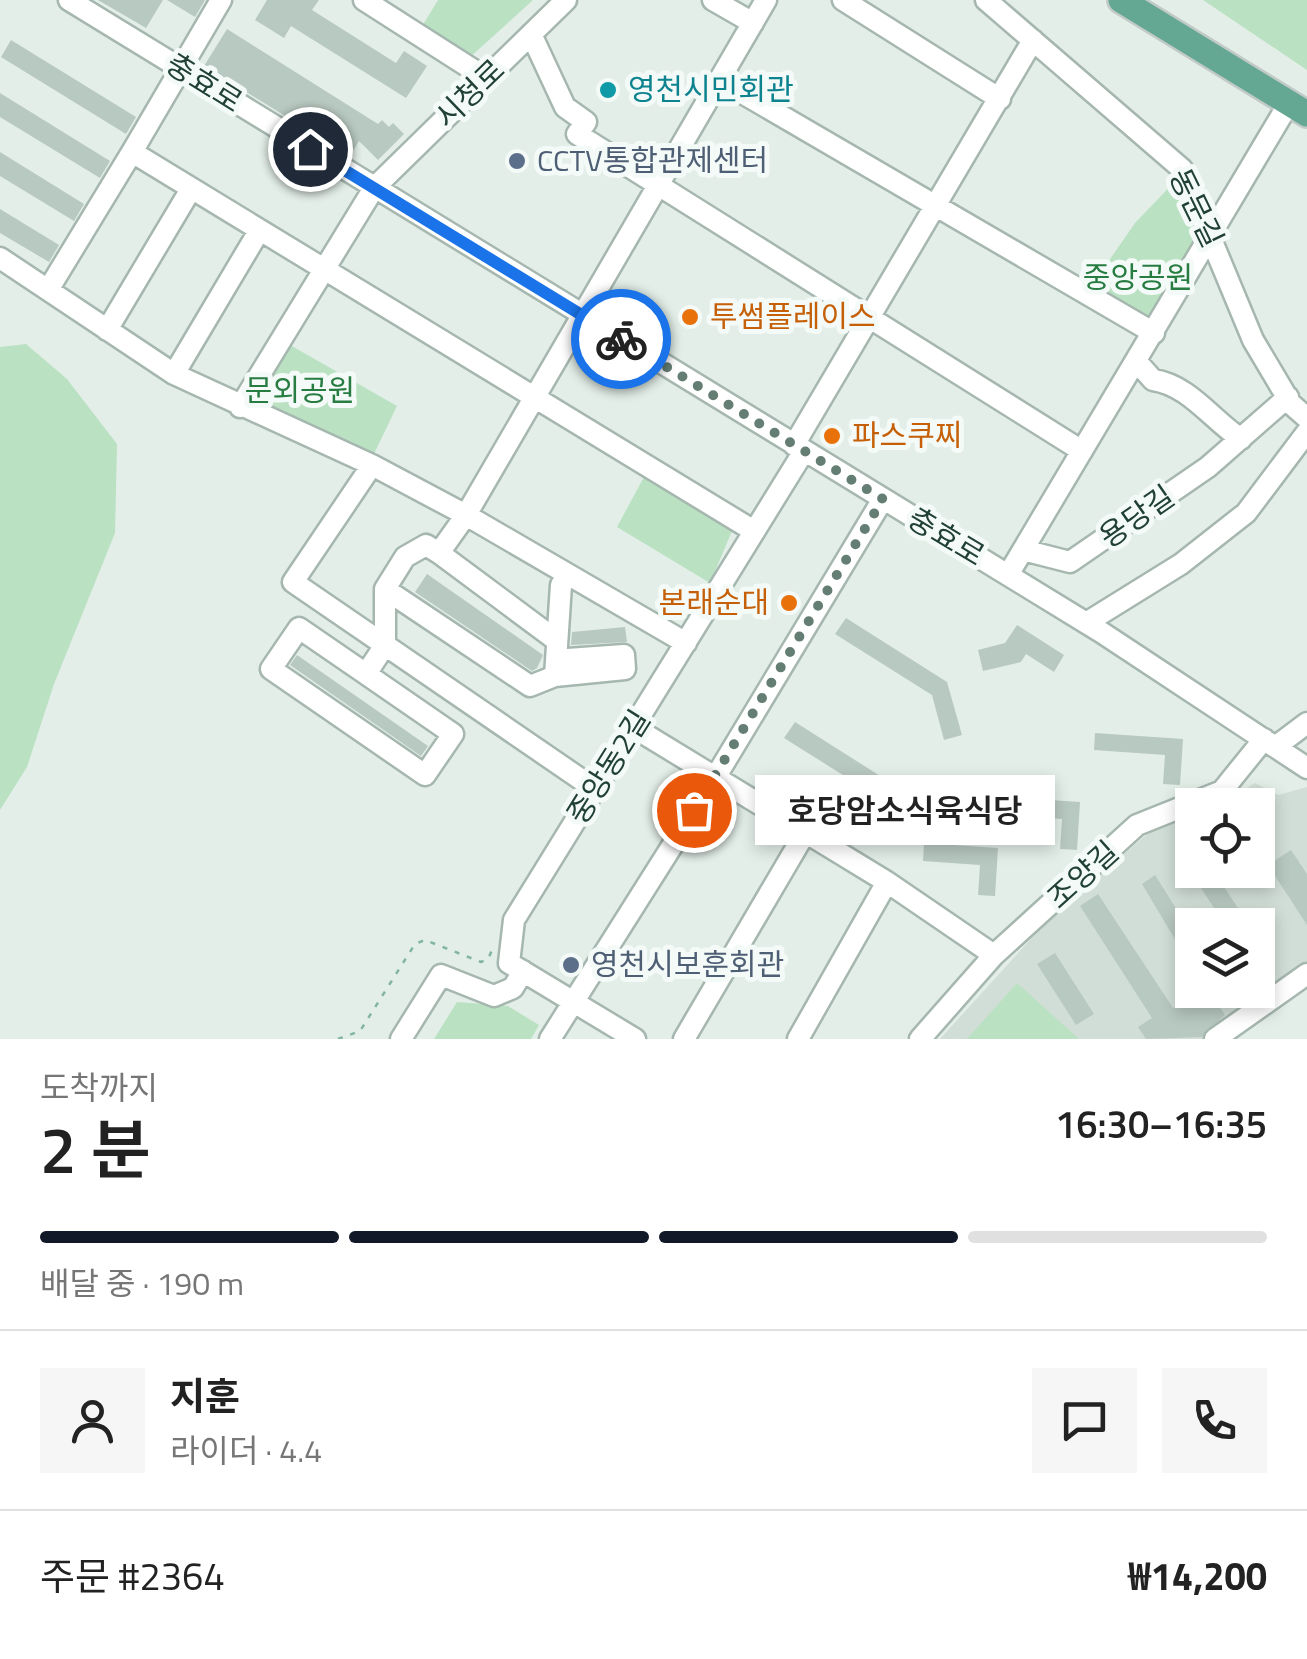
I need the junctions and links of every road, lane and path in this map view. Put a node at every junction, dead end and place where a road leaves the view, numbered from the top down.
1 (69, 0) edge
2 (222, 0) edge
3 (364, 0) edge
4 (566, 0) edge
5 (713, 0) edge
6 (766, 0) edge
7 (843, 0) edge
8 (986, 0) edge
9 (1121, 0) edge
10 (753, 22) junction
11 (532, 34) junction
12 (1033, 40) junction
13 (181, 69) junction
14 (486, 78) junction
15 (720, 80) junction
16 (1000, 99) junction
17 (1298, 109) edge
18 (132, 152) junction
19 (374, 188) junction
20 (656, 188) junction
21 (191, 189) junction
22 (936, 207) junction
23 (259, 232) junction
24 (1212, 238) junction
25 (0, 258) edge
26 (323, 272) junction
27 (48, 290) junction
28 (582, 316) junction
29 (869, 319) junction
30 (108, 330) junction
31 (1154, 333) junction
32 (1137, 362) junction
33 (174, 374) junction
34 (1288, 397) junction
35 (532, 398) junction
36 (240, 407) junction
37 (1307, 418) edge
38 (1307, 432) edge
39 (1240, 438) junction
40 (799, 448) junction
41 (1082, 452) junction
42 (372, 465) junction
43 (883, 499) junction
44 (466, 515) junction
45 (754, 531) junction
46 (1023, 550) junction
47 (439, 552) junction
48 (569, 575) junction
49 (1008, 575) junction
50 (385, 589) junction
51 (1086, 623) junction
52 (556, 640) junction
53 (686, 643) junction
54 (385, 645) junction
55 (366, 674) junction
56 (1307, 722) edge
57 (634, 727) junction
58 (1269, 743) junction
59 (1307, 768) edge
60 (715, 778) junction
61 (595, 789) junction
62 (805, 833) junction
63 (886, 882) junction
64 (994, 955) junction
65 (523, 971) junction
66 (1307, 974) edge
67 (573, 1000) junction
68 (401, 1039) edge
69 (550, 1039) edge
70 (636, 1039) edge
71 (684, 1039) edge
72 (798, 1039) edge
73 (920, 1039) edge
74 (1215, 1039) edge

1 - 13 street, 충효로
2 - 13 street
3 - 14 street
4 - 11 street, 시청로
5 - 10 street
6 - 10 street
7 - 16 street
8 - 12 street, 동문길
9 - 17 main road
10 - 15 street
11 - 14 street, 시청로
11 - 20 street
12 - 16 street, 중앙동2길
12 - 24 street, 동문길
13 - 18 street
13 - 19 street, 충효로
14 - 19 street, 시청로
15 - 20 street
15 - 22 street
16 - 22 street, 중앙동2길
17 - 24 street
18 - 21 street
18 - 27 street
19 - 26 street, 시청로
19 - 28 street, 충효로
20 - 28 street
20 - 29 street
21 - 23 street
21 - 30 street
22 - 29 street, 중앙동2길
22 - 31 street
23 - 26 street
23 - 33 street
24 - 31 street
24 - 34 street, 동문길
25 - 27 street
26 - 35 street
26 - 36 street, 시청로
27 - 30 street
28 - 35 street
28 - 40 street, 충효로
29 - 40 street, 중앙동2길
29 - 41 street
30 - 33 street
31 - 32 street
32 - 39 street
32 - 41 street
33 - 36 street
34 - 37 street, 동문길
34 - 39 street, 용당길
35 - 44 street
35 - 45 street
36 - 42 street
38 - 51 street
39 - 46 street, 용당길
40 - 43 street, 충효로
40 - 45 street, 중앙동2길
41 - 46 street
42 - 44 street
42 - 54 street
43 - 49 street, 충효로
43 - 60 street
44 - 47 street
44 - 48 street
45 - 53 street, 중앙동2길
46 - 49 street
47 - 50 street
47 - 52 street
48 - 52 street
48 - 53 street
49 - 51 street, 충효로
50 - 52 street
50 - 54 street
51 - 58 street, 충효로
53 - 57 street, 중앙동2길
54 - 55 street
54 - 61 street
55 - 55 street
56 - 58 street, 조양길
57 - 60 street
57 - 61 street, 중앙동2길
58 - 59 street, 충효로
58 - 64 street, 조양길
60 - 62 street
60 - 67 street
61 - 65 street, 중앙동2길
62 - 63 street
62 - 71 street
63 - 64 street
63 - 72 street
64 - 73 street, 조양길
65 - 67 street
65 - 68 street
66 - 74 street
67 - 69 street
67 - 70 street

